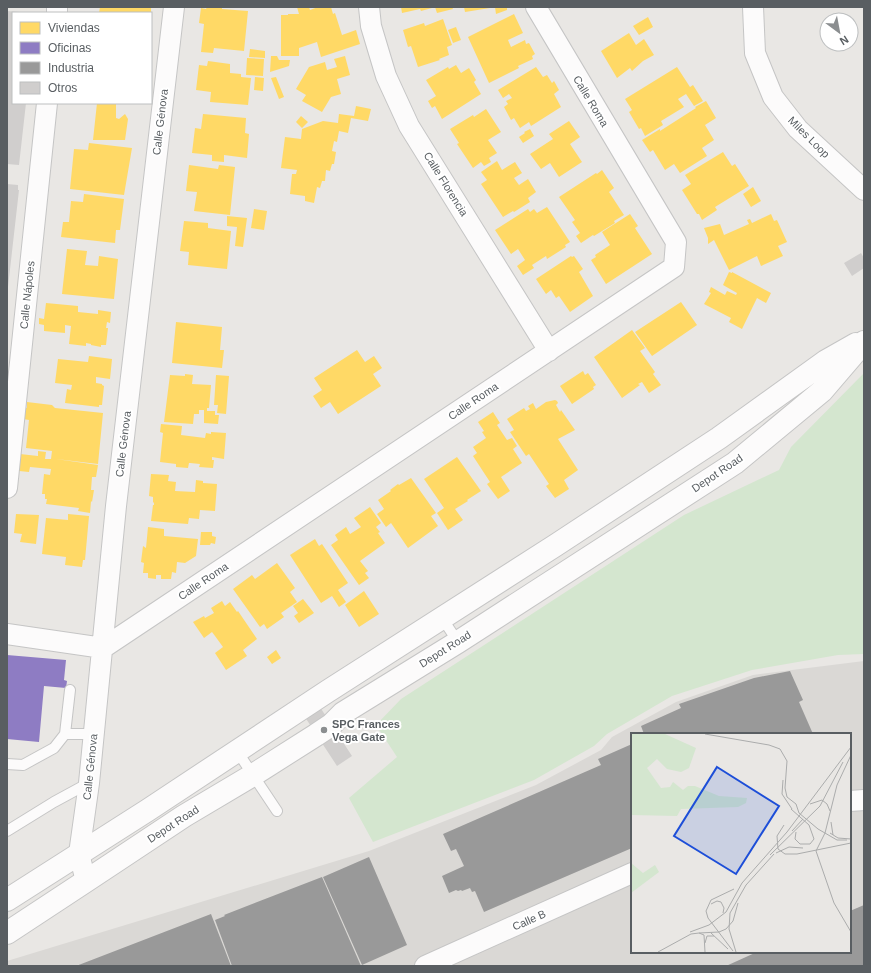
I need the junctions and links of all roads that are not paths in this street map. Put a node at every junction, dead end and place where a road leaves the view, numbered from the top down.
1 (174, 7) edge
2 (369, 7) edge
3 (536, 7) edge
4 (753, 7) edge
5 (47, 104) edge
6 (864, 190) edge
7 (864, 341) edge
8 (549, 350) junction
9 (7, 488) edge
10 (442, 618) junction
11 (7, 634) edge
12 (458, 642) junction
13 (103, 648) junction
14 (70, 690) dead end
15 (336, 702) junction
16 (65, 734) junction
17 (93, 734) junction
18 (237, 751) junction
19 (7, 764) edge
20 (253, 775) junction
21 (89, 783) junction
22 (864, 800) edge
23 (851, 801) edge
24 (277, 811) dead end
25 (7, 831) edge
26 (79, 854) junction
27 (631, 873) edge
28 (86, 881) junction
29 (7, 900) edge
30 (7, 933) edge
31 (425, 966) edge

1 - 13 street, Calle Génova
2 - 8 street, Calle Florencia
3 - 8 street, Calle Roma
4 - 6 street, Miles Loop
5 - 9 street, Calle Nápoles
7 - 10 street, Depot Road
7 - 12 street, Depot Road
8 - 13 street, Calle Roma
10 - 12 lane
10 - 15 street, Depot Road
11 - 13 street
12 - 15 street, Depot Road
13 - 17 street, Calle Génova
14 - 16 lane
15 - 18 street, Depot Road
15 - 20 street, Depot Road
16 - 17 lane
16 - 19 lane
17 - 21 street, Calle Génova
18 - 20 lane
18 - 26 street, Depot Road
20 - 24 lane
20 - 28 street, Depot Road
21 - 25 lane
21 - 26 street, Calle Génova
22 - 23 street
26 - 28 street, Calle Génova
26 - 29 street, Depot Road
27 - 31 street, Calle B
28 - 30 street, Depot Road

